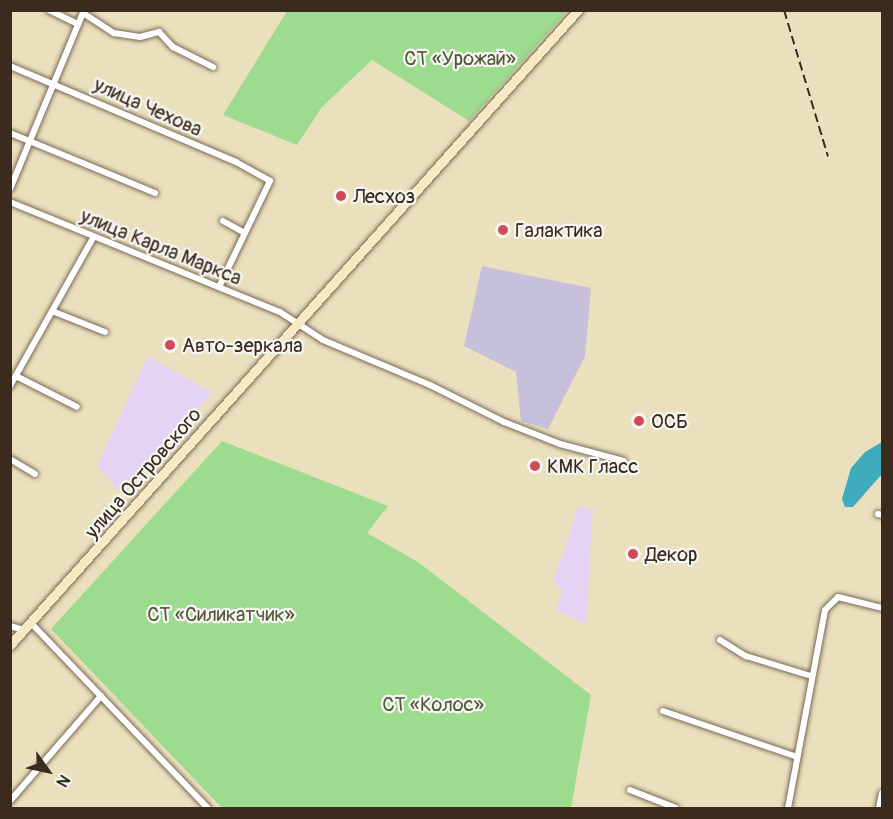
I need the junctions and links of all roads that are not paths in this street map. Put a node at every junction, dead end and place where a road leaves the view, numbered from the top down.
1 (49, 10) edge
2 (578, 10) edge
3 (84, 12) edge
4 (78, 24) junction
5 (10, 66) edge
6 (213, 67) dead end
7 (53, 84) junction
8 (10, 133) edge
9 (28, 141) junction
10 (10, 189) edge
11 (155, 193) dead end
12 (10, 202) edge
13 (223, 221) dead end
14 (245, 233) junction
15 (93, 238) junction
16 (219, 287) junction
17 (52, 311) junction
18 (299, 323) junction
19 (105, 332) dead end
20 (16, 376) junction
21 (10, 386) edge
22 (77, 407) dead end
23 (10, 459) edge
24 (624, 461) dead end
25 (35, 474) dead end
26 (882, 608) edge
27 (31, 623) junction
28 (10, 626) edge
29 (24, 630) junction
30 (720, 640) dead end
31 (10, 645) edge
32 (811, 676) junction
33 (101, 696) junction
34 (663, 711) dead end
35 (797, 757) junction
36 (630, 790) dead end
37 (882, 793) edge
38 (10, 801) edge
39 (208, 808) edge
40 (676, 808) edge
41 (788, 808) edge
42 (879, 808) edge

1 - 4 street
2 - 18 street, улица Островского
3 - 4 street
3 - 6 street
4 - 7 street
5 - 7 street, улица Чехова
7 - 9 street
7 - 14 street, улица Чехова
8 - 9 street
9 - 10 street
9 - 11 street
12 - 15 street, улица Карла Маркса
13 - 14 street
14 - 16 street
15 - 16 street, улица Карла Маркса
15 - 17 street
16 - 18 street, улица Карла Маркса
17 - 19 street
17 - 20 street
18 - 24 street
18 - 27 street, улица Островского
20 - 21 street
20 - 22 street
23 - 25 street
26 - 32 street
27 - 29 street, улица Островского
27 - 33 street
28 - 29 street
29 - 31 street, улица Островского
30 - 32 street
32 - 35 street
33 - 38 street
33 - 39 street
34 - 35 street
35 - 41 street
36 - 40 street
37 - 42 street

